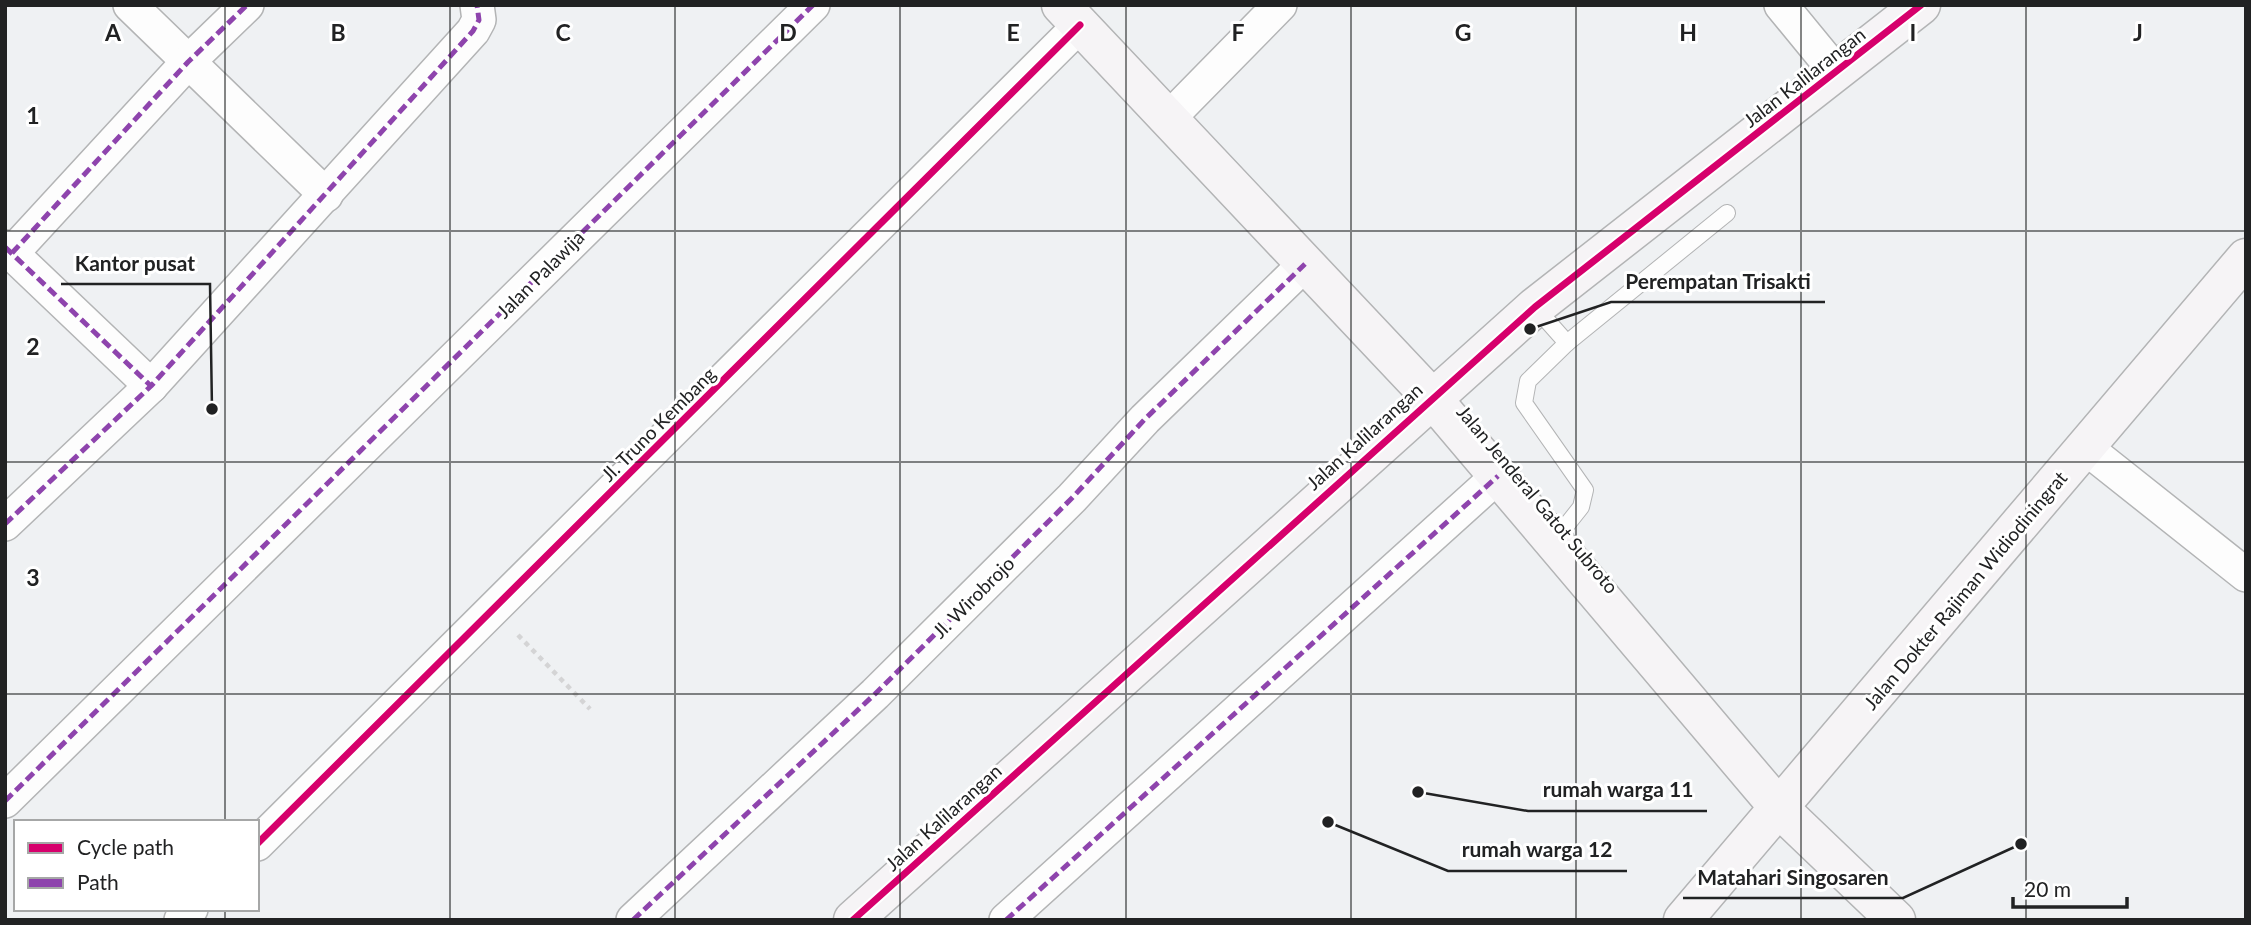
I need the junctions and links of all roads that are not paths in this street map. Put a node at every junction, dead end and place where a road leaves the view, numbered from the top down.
1 (130, 5) edge
2 (247, 5) edge
3 (477, 5) edge
4 (813, 5) edge
5 (1280, 5) edge
6 (1781, 5) edge
7 (1921, 5) edge
8 (1070, 15) edge
9 (188, 62) junction
10 (1836, 72) junction
11 (1168, 119) junction
12 (326, 195) junction
13 (1727, 213) dead end
14 (9, 250) edge
15 (2246, 258) edge
16 (1306, 264) junction
17 (1535, 307) junction
18 (1567, 344) junction
19 (150, 386) junction
20 (1431, 397) junction
21 (2086, 447) junction
22 (1498, 476) junction
23 (5, 524) edge
24 (1554, 541) junction
25 (2246, 575) edge
26 (5, 801) edge
27 (1780, 809) junction
28 (259, 842) edge
29 (633, 920) edge
30 (853, 920) edge
31 (1006, 920) edge
32 (1683, 920) edge
33 (1896, 920) edge

1 - 9 street
2 - 9 street
3 - 12 street
4 - 26 street, Jalan Palawija
5 - 11 street
6 - 10 street
7 - 10 main road, Jalan Kalilarangan
8 - 11 main road, Jalan Jenderal Gatot Subroto
8 - 28 street, Jl. Truno Kembang
9 - 12 street
9 - 14 street
10 - 17 main road, Jalan Kalilarangan
11 - 16 main road, Jalan Jenderal Gatot Subroto
12 - 19 street
13 - 18 lane
14 - 19 street
15 - 21 main road, Jalan Dokter Rajiman Widiodiningrat
16 - 20 main road, Jalan Jenderal Gatot Subroto
16 - 29 street, Jl. Wirobrojo
17 - 18 lane
17 - 20 main road, Jalan Kalilarangan
18 - 24 lane
19 - 23 street
20 - 22 main road, Jalan Jenderal Gatot Subroto
20 - 30 main road, Jalan Kalilarangan
21 - 25 street
21 - 27 main road, Jalan Dokter Rajiman Widiodiningrat
22 - 24 main road, Jalan Jenderal Gatot Subroto
22 - 31 street
24 - 27 main road, Jalan Jenderal Gatot Subroto
27 - 32 main road, Jalan Dokter Rajiman Widiodiningrat
27 - 33 main road, Jalan Jenderal Gatot Subroto

